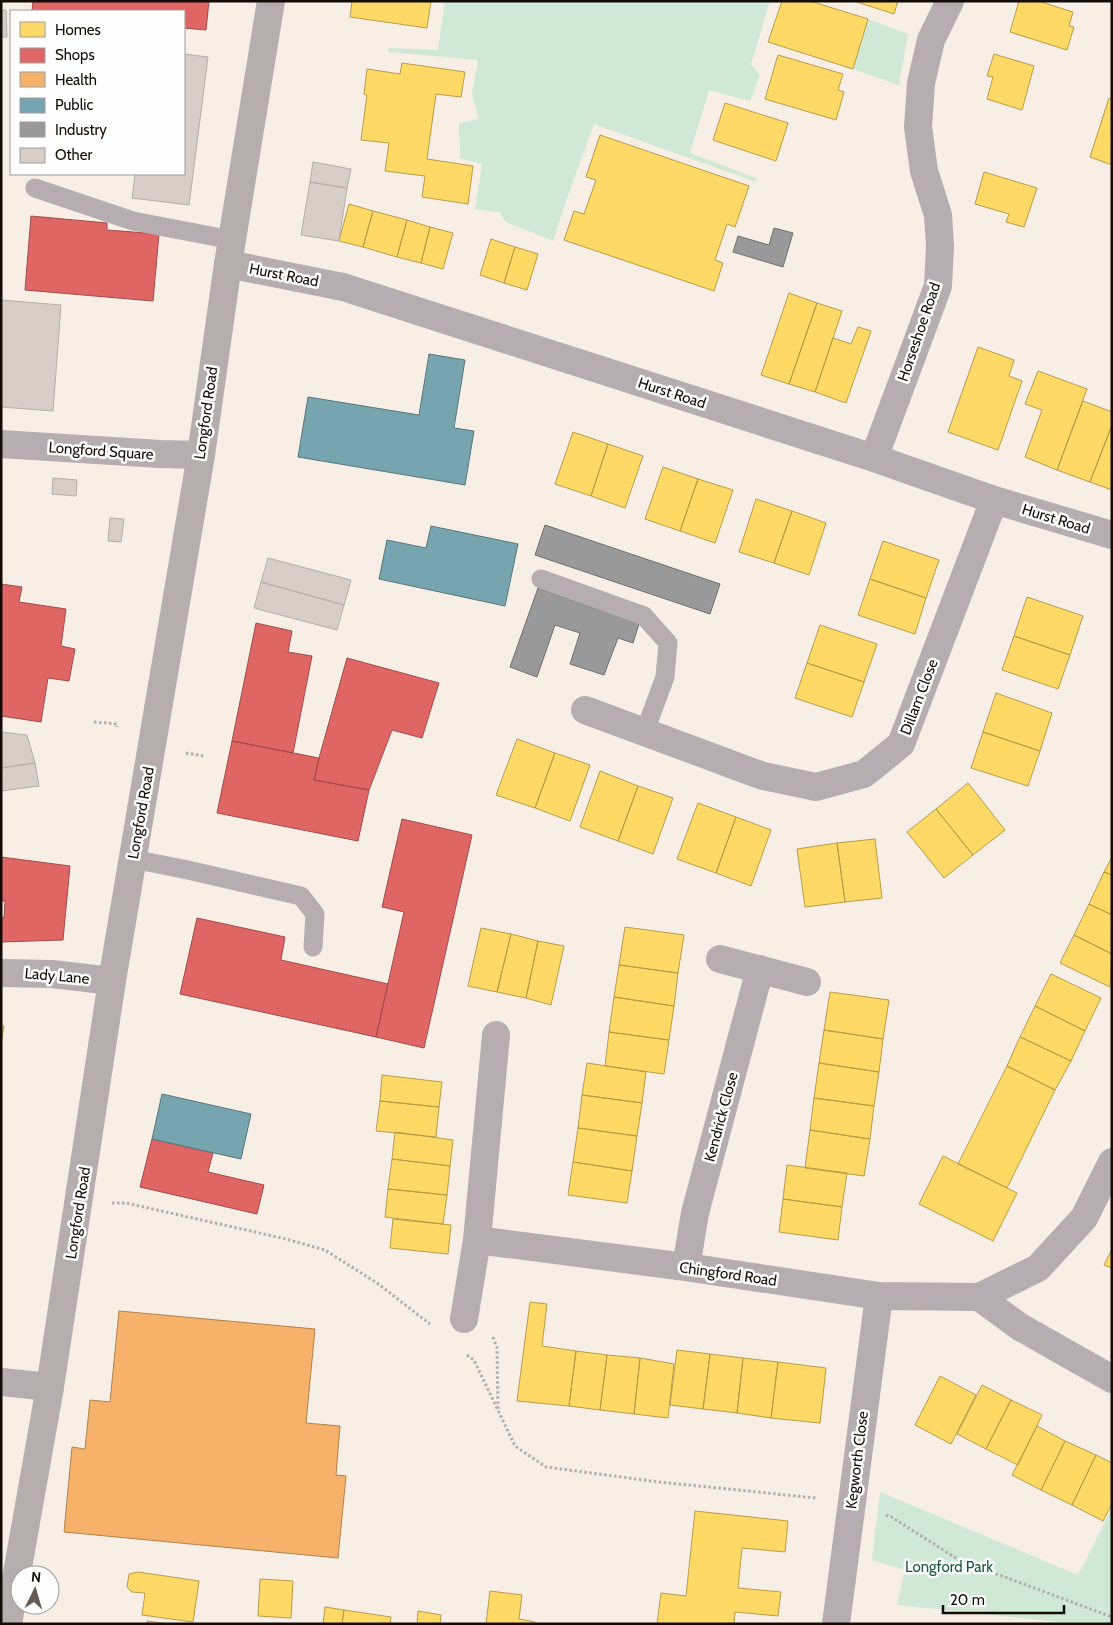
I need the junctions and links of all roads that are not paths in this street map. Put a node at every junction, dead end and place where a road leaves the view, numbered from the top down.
1 (271, 1) edge
2 (950, 1) edge
3 (35, 188) dead end
4 (230, 252) junction
5 (1, 444) edge
6 (201, 455) junction
7 (874, 458) junction
8 (994, 500) junction
9 (1112, 535) edge
10 (541, 579) dead end
11 (585, 710) dead end
12 (644, 732) junction
13 (133, 859) junction
14 (313, 947) dead end
15 (720, 959) dead end
16 (760, 969) junction
17 (1, 973) edge
18 (112, 981) junction
19 (807, 982) dead end
20 (496, 1036) dead end
21 (1112, 1162) edge
22 (477, 1240) junction
23 (686, 1267) junction
24 (879, 1296) junction
25 (979, 1297) junction
26 (464, 1319) road end
27 (1112, 1379) edge
28 (1, 1382) edge
29 (50, 1387) junction
30 (8, 1624) edge
31 (836, 1624) edge

1 - 4 main road, Longford Road
2 - 7 street, Horseshoe Road
3 - 4 lane
4 - 6 main road, Longford Road
4 - 7 street, Hurst Road
5 - 6 street, Longford Square
6 - 13 main road, Longford Road
7 - 8 street, Hurst Road
8 - 9 street, Hurst Road
8 - 12 street, Dillam Close
10 - 12 lane
11 - 12 street, Dillam Close
13 - 14 lane
13 - 18 main road, Longford Road
15 - 16 street
16 - 19 street
16 - 23 street, Kendrick Close
17 - 18 street, Lady Lane
18 - 29 main road, Longford Road
20 - 22 street
21 - 25 street, Chingford Road
22 - 23 street, Chingford Road
22 - 26 street
23 - 24 street, Chingford Road
24 - 25 street, Chingford Road
24 - 31 street, Kegworth Close
25 - 27 street
28 - 29 street
29 - 30 main road, Longford Road

